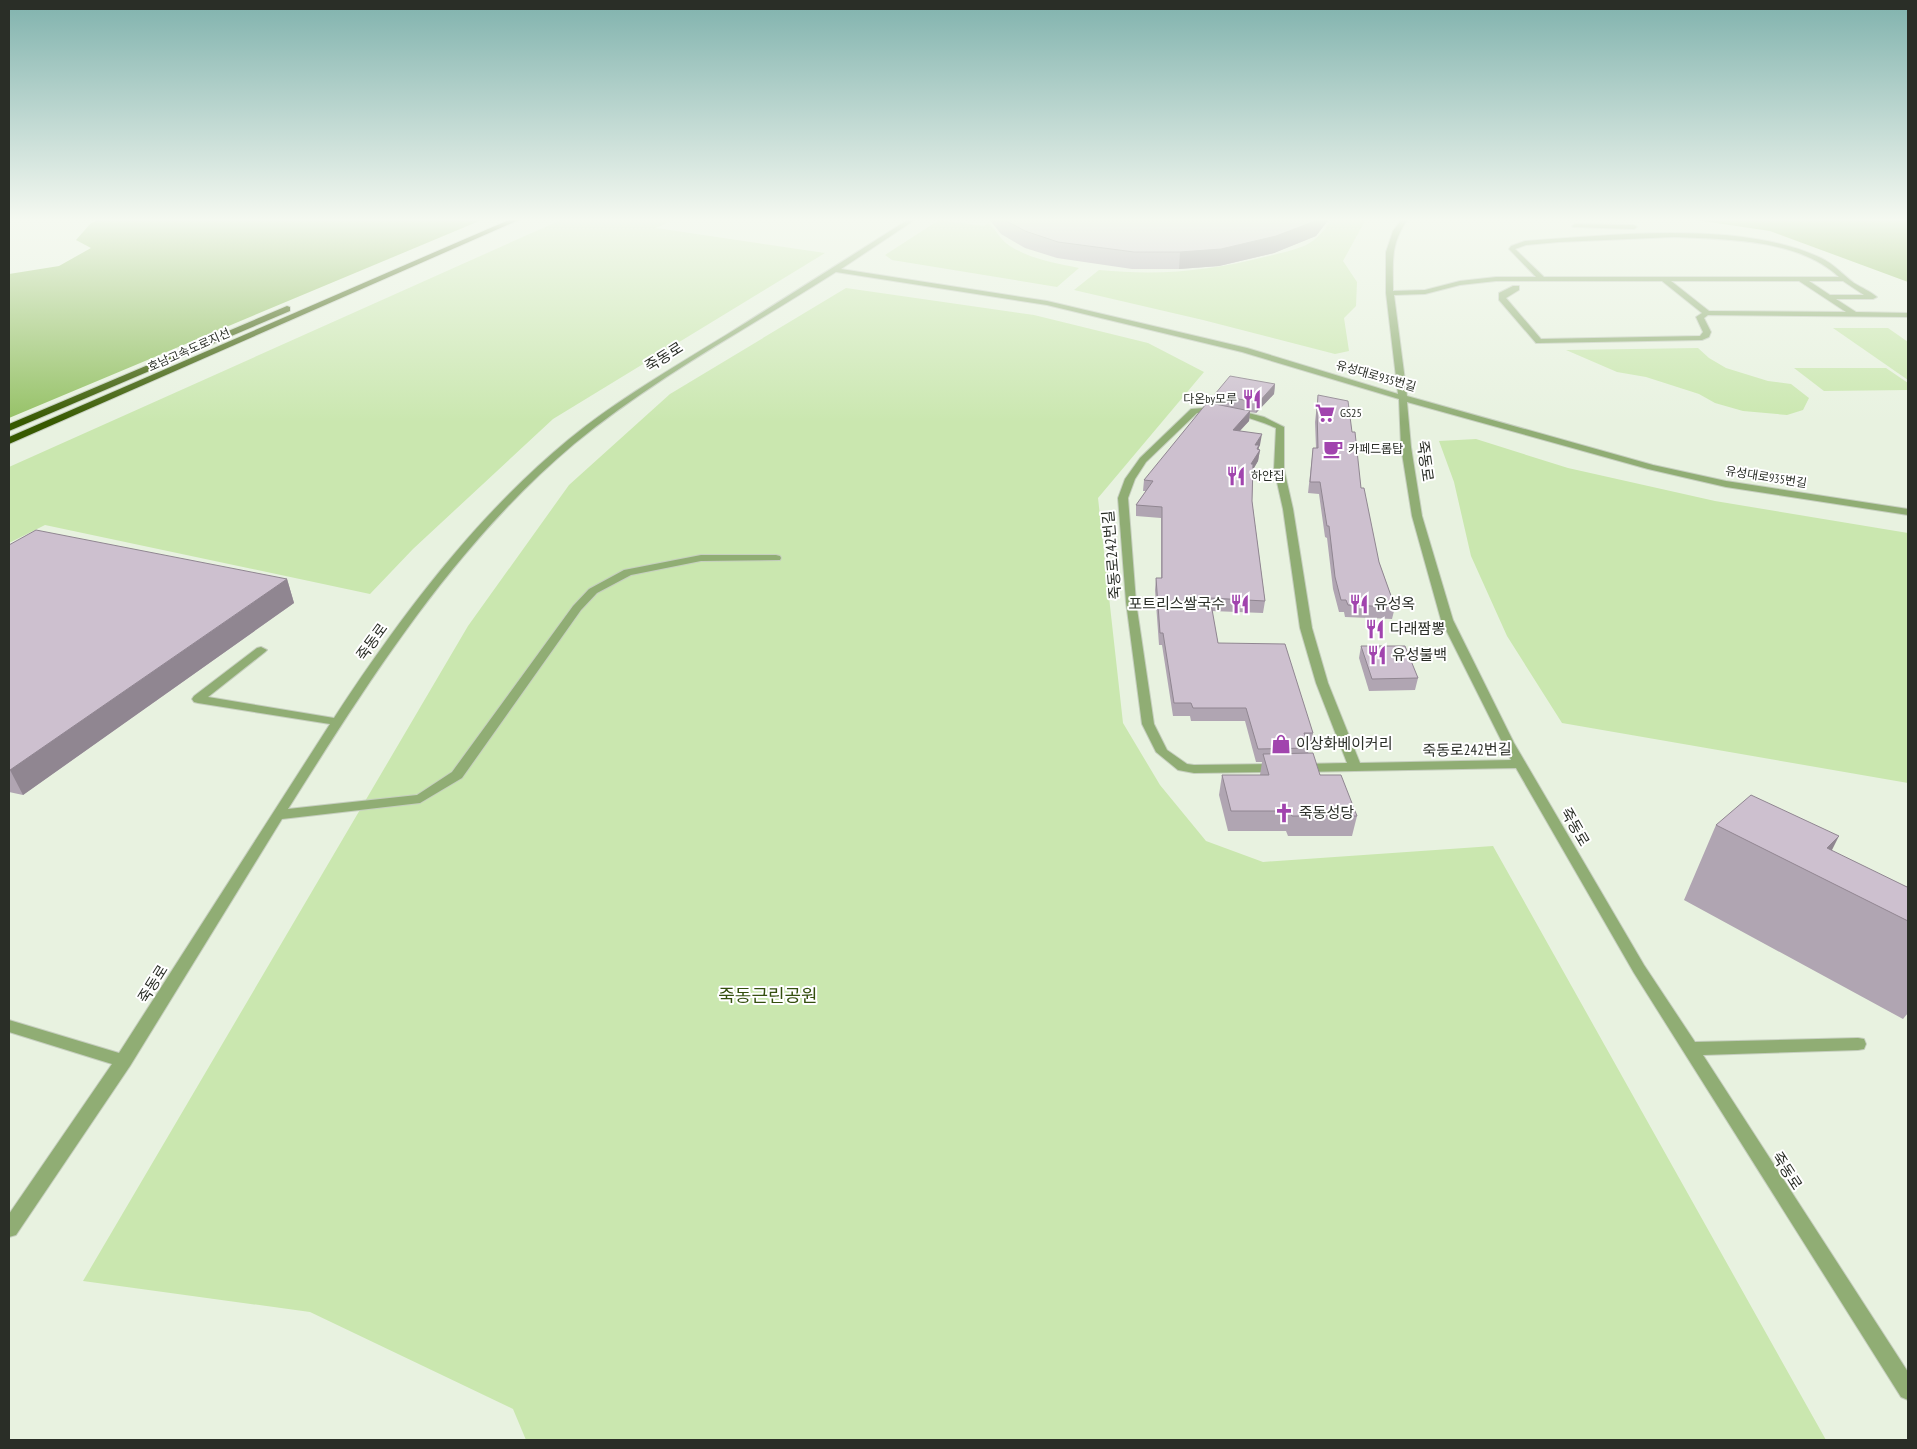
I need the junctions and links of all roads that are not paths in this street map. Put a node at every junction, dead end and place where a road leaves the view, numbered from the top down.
1 (337, 287) edge
2 (362, 287) edge
3 (809, 287) edge
4 (942, 287) edge
5 (1390, 287) edge
6 (1444, 287) edge
7 (1673, 287) edge
8 (1812, 287) edge
9 (1857, 287) edge
10 (1516, 288) dead end
11 (1390, 293) junction
12 (1828, 297) junction
13 (1706, 313) junction
14 (1854, 314) junction
15 (1908, 315) edge
16 (1403, 398) junction
17 (9, 428) edge
18 (9, 441) edge
19 (1908, 512) edge
20 (776, 558) dead end
21 (260, 650) dead end
22 (338, 722) junction
23 (1520, 764) junction
24 (1354, 767) junction
25 (277, 815) junction
26 (9, 1026) edge
27 (1858, 1044) dead end
28 (1690, 1049) junction
29 (124, 1061) junction
30 (9, 1229) edge
31 (1908, 1390) edge

1 - 17 highway, 호남고속도로지선
2 - 18 highway, 호남고속도로지선
3 - 22 street, 죽동로
4 - 16 street, 유성대로935번길
5 - 11 street, 죽동로
6 - 11 street
7 - 13 street
8 - 12 street
9 - 12 street
10 - 13 street
11 - 16 street, 죽동로
12 - 14 street
13 - 14 street
14 - 15 street
16 - 19 street, 유성대로935번길
16 - 23 street, 죽동로
20 - 25 street
21 - 22 street
22 - 25 street, 죽동로
23 - 24 street, 죽동로242번길
23 - 28 street, 죽동로
24 - 24 street, 죽동로242번길
25 - 29 street, 죽동로
26 - 29 street
27 - 28 street
28 - 31 street, 죽동로
29 - 30 street, 죽동로

